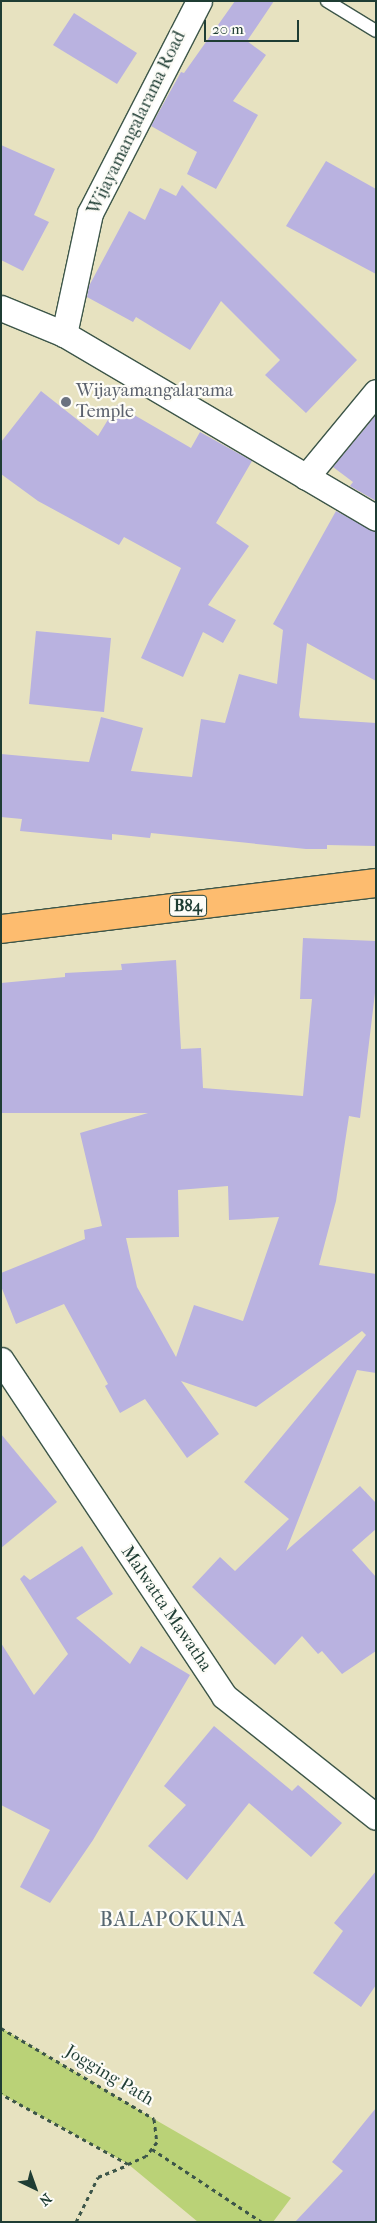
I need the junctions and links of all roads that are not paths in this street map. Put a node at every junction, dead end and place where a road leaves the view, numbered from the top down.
1 (327, 1) edge
2 (196, 2) edge
3 (376, 31) edge
4 (1, 308) edge
5 (64, 334) junction
6 (376, 392) edge
7 (306, 477) junction
8 (376, 518) edge
9 (376, 883) edge
10 (1, 929) edge
11 (2, 1364) edge
12 (376, 1817) edge

1 - 3 lane
2 - 5 street, Wijayamangalarama Road
4 - 5 street
5 - 7 street
6 - 7 street
7 - 8 street
9 - 10 main road, B84
11 - 12 street, Malwatta Mawatha

